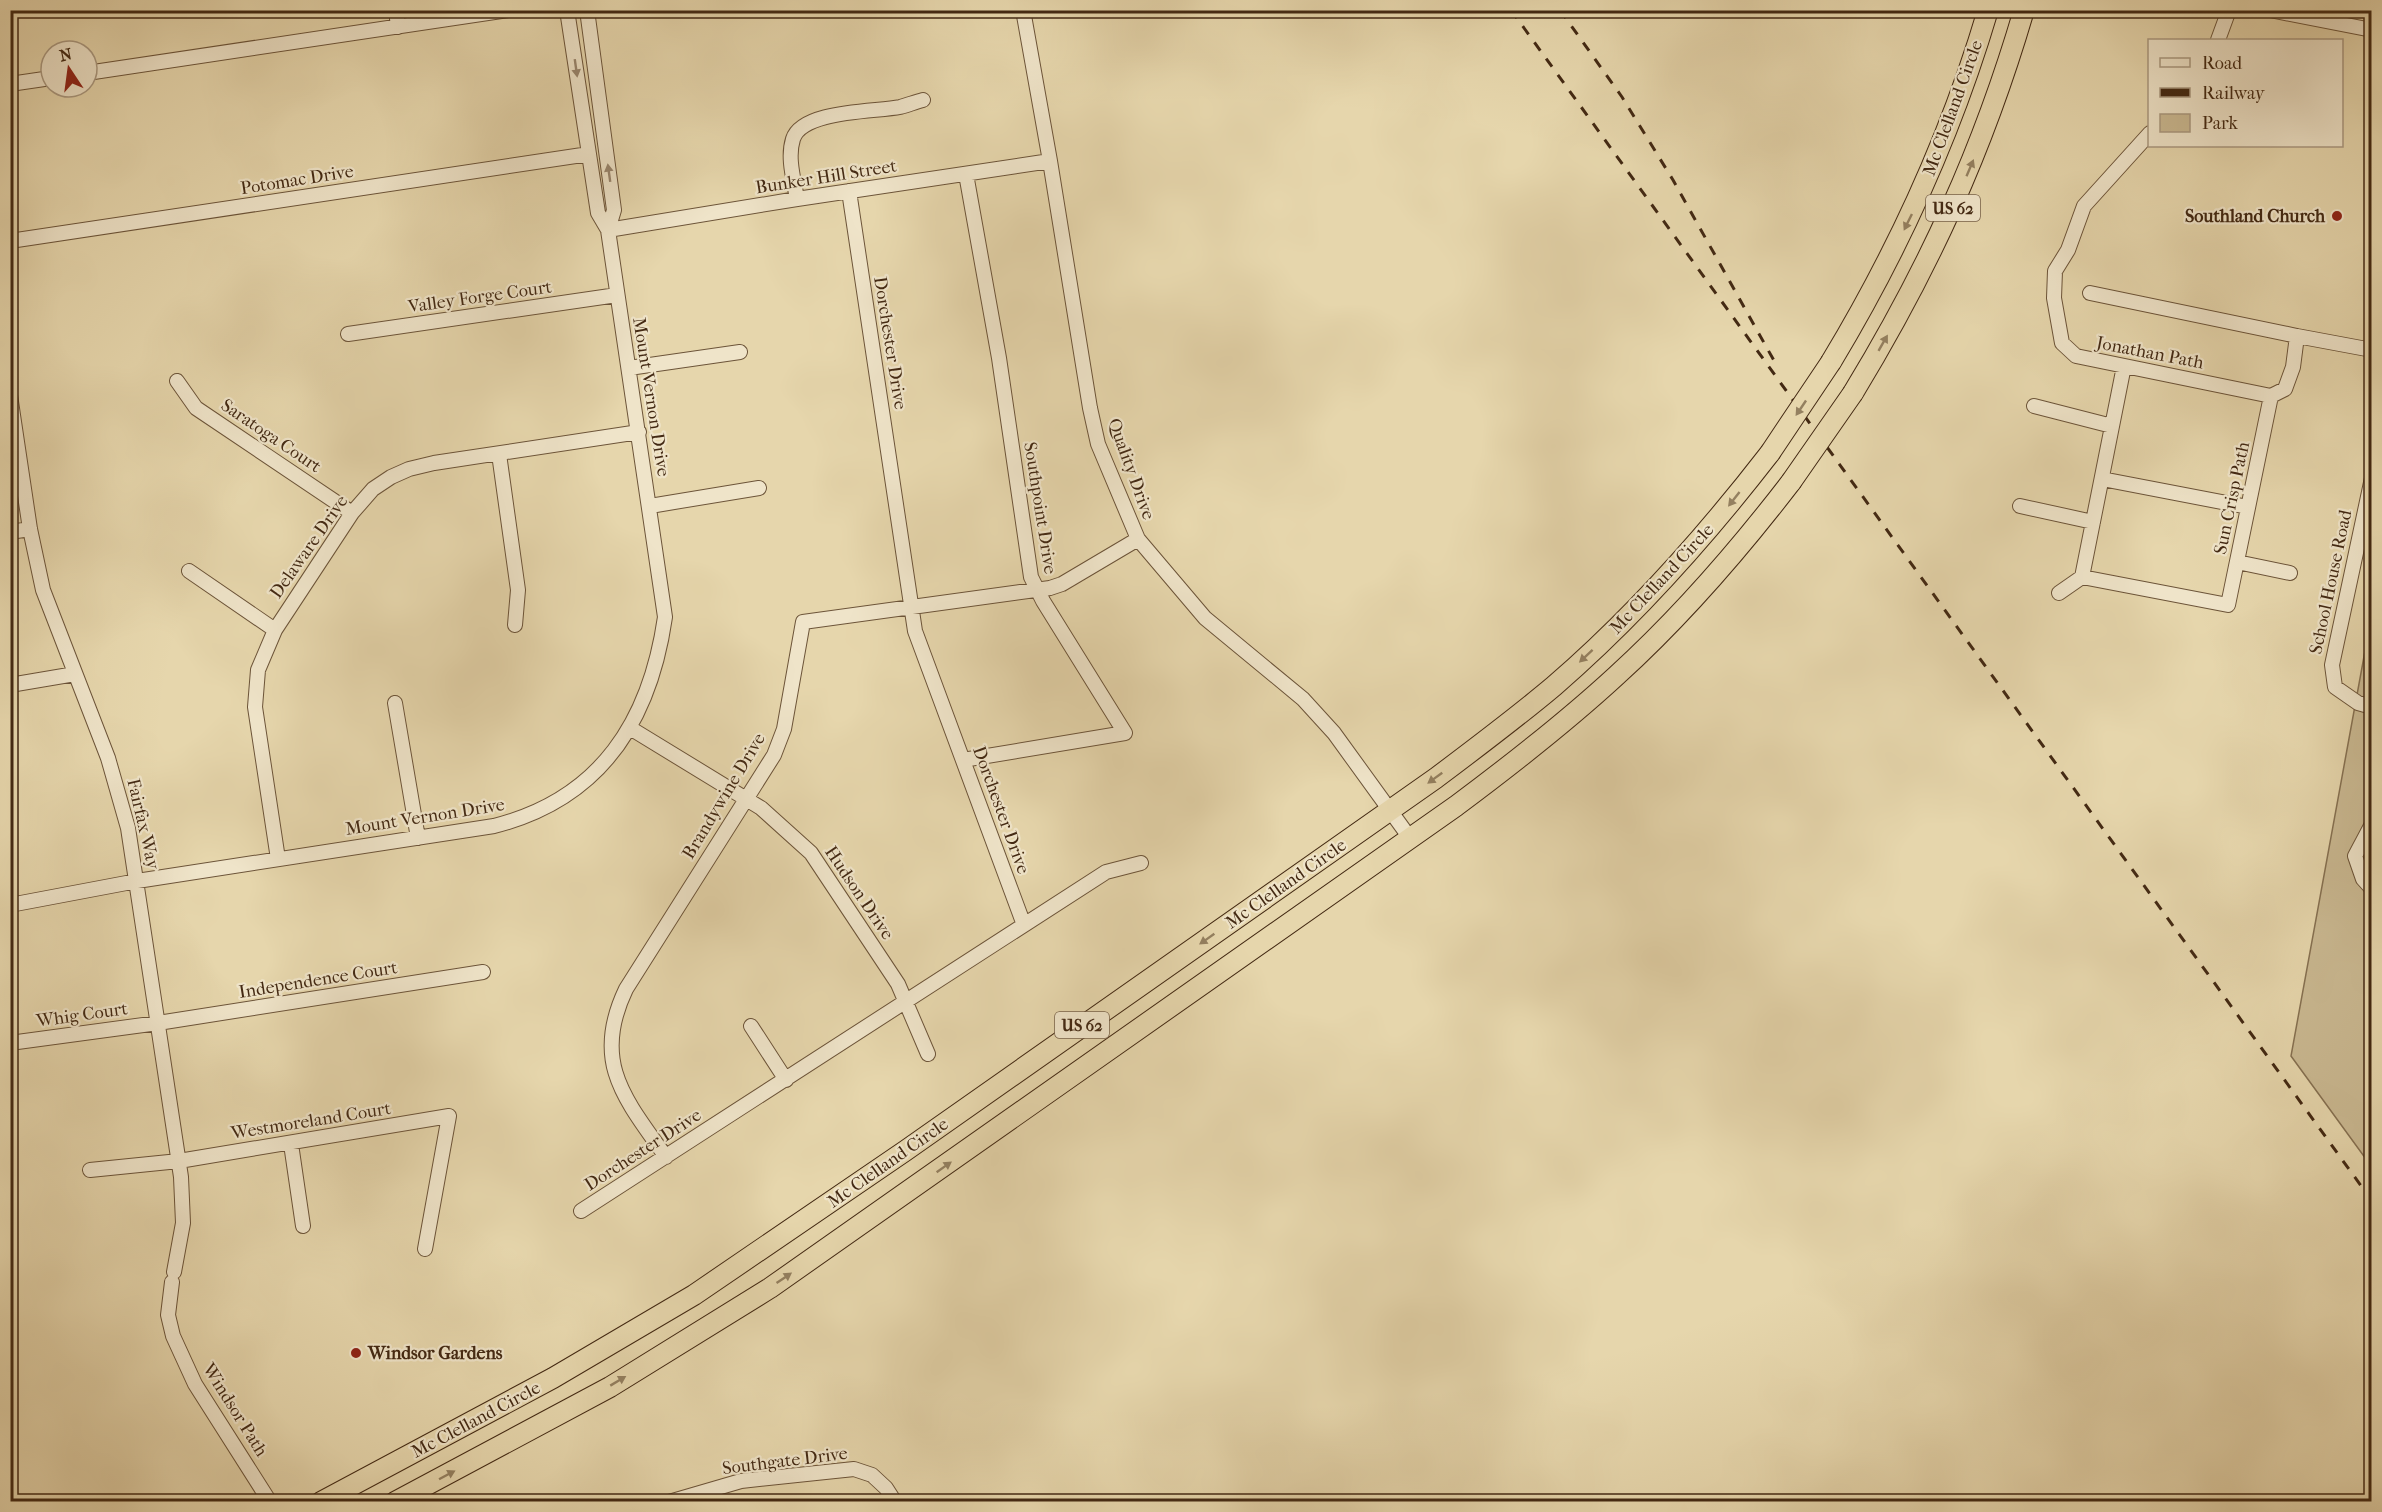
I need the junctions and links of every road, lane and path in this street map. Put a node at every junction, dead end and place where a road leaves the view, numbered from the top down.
1 (396, 10) edge
2 (508, 10) edge
3 (567, 10) edge
4 (587, 10) edge
5 (1023, 10) edge
6 (1988, 10) edge
7 (2024, 10) edge
8 (2229, 10) edge
9 (2270, 10) edge
10 (398, 27) junction
11 (2372, 30) edge
12 (2218, 39) edge
13 (99, 71) edge
14 (39, 80) edge
15 (10, 84) edge
16 (923, 100) dead end
17 (2148, 135) edge
18 (589, 154) junction
19 (1050, 161) junction
20 (966, 174) junction
21 (849, 191) junction
22 (797, 199) junction
23 (608, 230) junction
24 (10, 241) edge
25 (2090, 293) dead end
26 (617, 295) junction
27 (348, 334) dead end
28 (2297, 336) junction
29 (2372, 350) edge
30 (740, 352) dead end
31 (2124, 366) junction
32 (629, 368) junction
33 (177, 381) dead end
34 (10, 396) edge
35 (2271, 396) junction
36 (2034, 406) dead end
37 (2112, 426) junction
38 (639, 432) junction
39 (499, 454) junction
40 (2372, 478) edge
41 (2102, 479) junction
42 (759, 488) dead end
43 (650, 506) junction
44 (2020, 507) dead end
45 (2248, 507) junction
46 (352, 513) junction
47 (2093, 522) junction
48 (30, 529) junction
49 (10, 532) edge
50 (1138, 539) junction
51 (2237, 562) junction
52 (189, 571) dead end
53 (2290, 573) dead end
54 (2082, 577) junction
55 (1037, 590) junction
56 (2059, 593) dead end
57 (912, 609) junction
58 (515, 625) dead end
59 (274, 630) junction
60 (75, 674) junction
61 (10, 685) edge
62 (395, 703) dead end
63 (2372, 707) edge
64 (630, 728) junction
65 (963, 760) junction
66 (746, 799) junction
67 (1390, 810) junction
68 (2372, 824) edge
69 (418, 838) junction
70 (1410, 838) junction
71 (278, 859) junction
72 (1141, 863) dead end
73 (137, 881) junction
74 (2372, 889) edge
75 (10, 905) edge
76 (1024, 925) junction
77 (483, 972) dead end
78 (906, 1002) junction
79 (158, 1023) junction
80 (751, 1026) dead end
81 (10, 1043) edge
82 (928, 1054) dead end
83 (786, 1080) junction
84 (291, 1144) junction
85 (666, 1157) junction
86 (179, 1161) junction
87 (90, 1170) dead end
88 (581, 1211) dead end
89 (303, 1226) dead end
90 (425, 1249) dead end
91 (173, 1336) joint
92 (270, 1502) edge
93 (321, 1502) edge
94 (395, 1502) edge
95 (669, 1502) edge
96 (895, 1502) edge

1 - 10 street
2 - 10 street
3 -> 18 street, Mount Vernon Drive
23 -> 4 street, Mount Vernon Drive
5 - 19 street, Quality Drive
6 -> 67 highway, Mc Clelland Circle / US 62, bridge
70 -> 7 highway, Mc Clelland Circle / US 62, bridge
8 - 12 street
9 - 11 street
10 - 13 street
14 - 15 street
16 - 22 street
17 - 31 street, Jonathan Path
18 - 23 street, Mount Vernon Drive
18 - 24 street, Potomac Drive
19 - 20 street, Bunker Hill Street
19 - 50 street, Quality Drive
20 - 21 street, Bunker Hill Street
20 - 55 street, Southpoint Drive
21 - 22 street, Bunker Hill Street
21 - 57 street, Dorchester Drive
22 - 23 street, Bunker Hill Street
23 - 26 street, Mount Vernon Drive
25 - 28 street
26 - 27 street, Valley Forge Court
26 - 32 street, Mount Vernon Drive
28 - 29 street
28 - 35 street
30 - 32 street
31 - 35 street, Jonathan Path
31 - 37 street
32 - 38 street, Mount Vernon Drive
33 - 46 street, Saratoga Court
34 - 48 street, Fairfax Way
35 - 45 street, Sun Crisp Path
36 - 37 street
37 - 41 street
38 - 39 street, Delaware Drive
38 - 43 street, Mount Vernon Drive
39 - 46 street, Delaware Drive
39 - 58 street
40 - 63 street, School House Road
41 - 45 street
41 - 47 street
42 - 43 street
43 - 64 street, Mount Vernon Drive
44 - 47 street
45 - 51 street, Sun Crisp Path
46 - 59 street, Delaware Drive
47 - 54 street
48 - 49 street
48 - 60 street, Fairfax Way
50 - 55 street, Brandywine Drive
50 - 67 street, Quality Drive
51 - 53 street
51 - 54 street, Sun Crisp Path
52 - 59 street
54 - 56 street
55 - 57 street, Brandywine Drive
55 - 65 street, Southpoint Drive
57 - 65 street, Dorchester Drive
57 - 66 street, Brandywine Drive
59 - 71 street, Delaware Drive
60 - 61 street
60 - 73 street, Fairfax Way
62 - 69 street
64 - 66 street, Hudson Drive
64 - 69 street, Mount Vernon Drive
65 - 76 street, Dorchester Drive
66 - 78 street, Hudson Drive
66 - 85 street, Brandywine Drive
67 - 70 street, Quality Drive
67 -> 93 highway, Mc Clelland Circle / US 62
68 - 74 street
69 - 71 street, Mount Vernon Drive
94 -> 70 highway, Mc Clelland Circle / US 62
71 - 73 street, Mount Vernon Drive
72 - 76 street
73 - 75 street, Mount Vernon Drive
73 - 79 street, Fairfax Way
76 - 78 street, Dorchester Drive
77 - 79 street, Independence Court
78 - 82 street, Hudson Drive
78 - 83 street, Dorchester Drive
79 - 81 street, Whig Court
79 - 86 street, Fairfax Way
80 - 83 street
83 - 85 street, Dorchester Drive
84 - 86 street, Westmoreland Court
84 - 89 street
84 - 90 street, Westmoreland Court
85 - 88 street, Dorchester Drive
86 - 87 street, Westmoreland Court
86 - 91 street, Fairfax Way
91 - 92 street, Windsor Path
95 - 96 street, Southgate Drive

